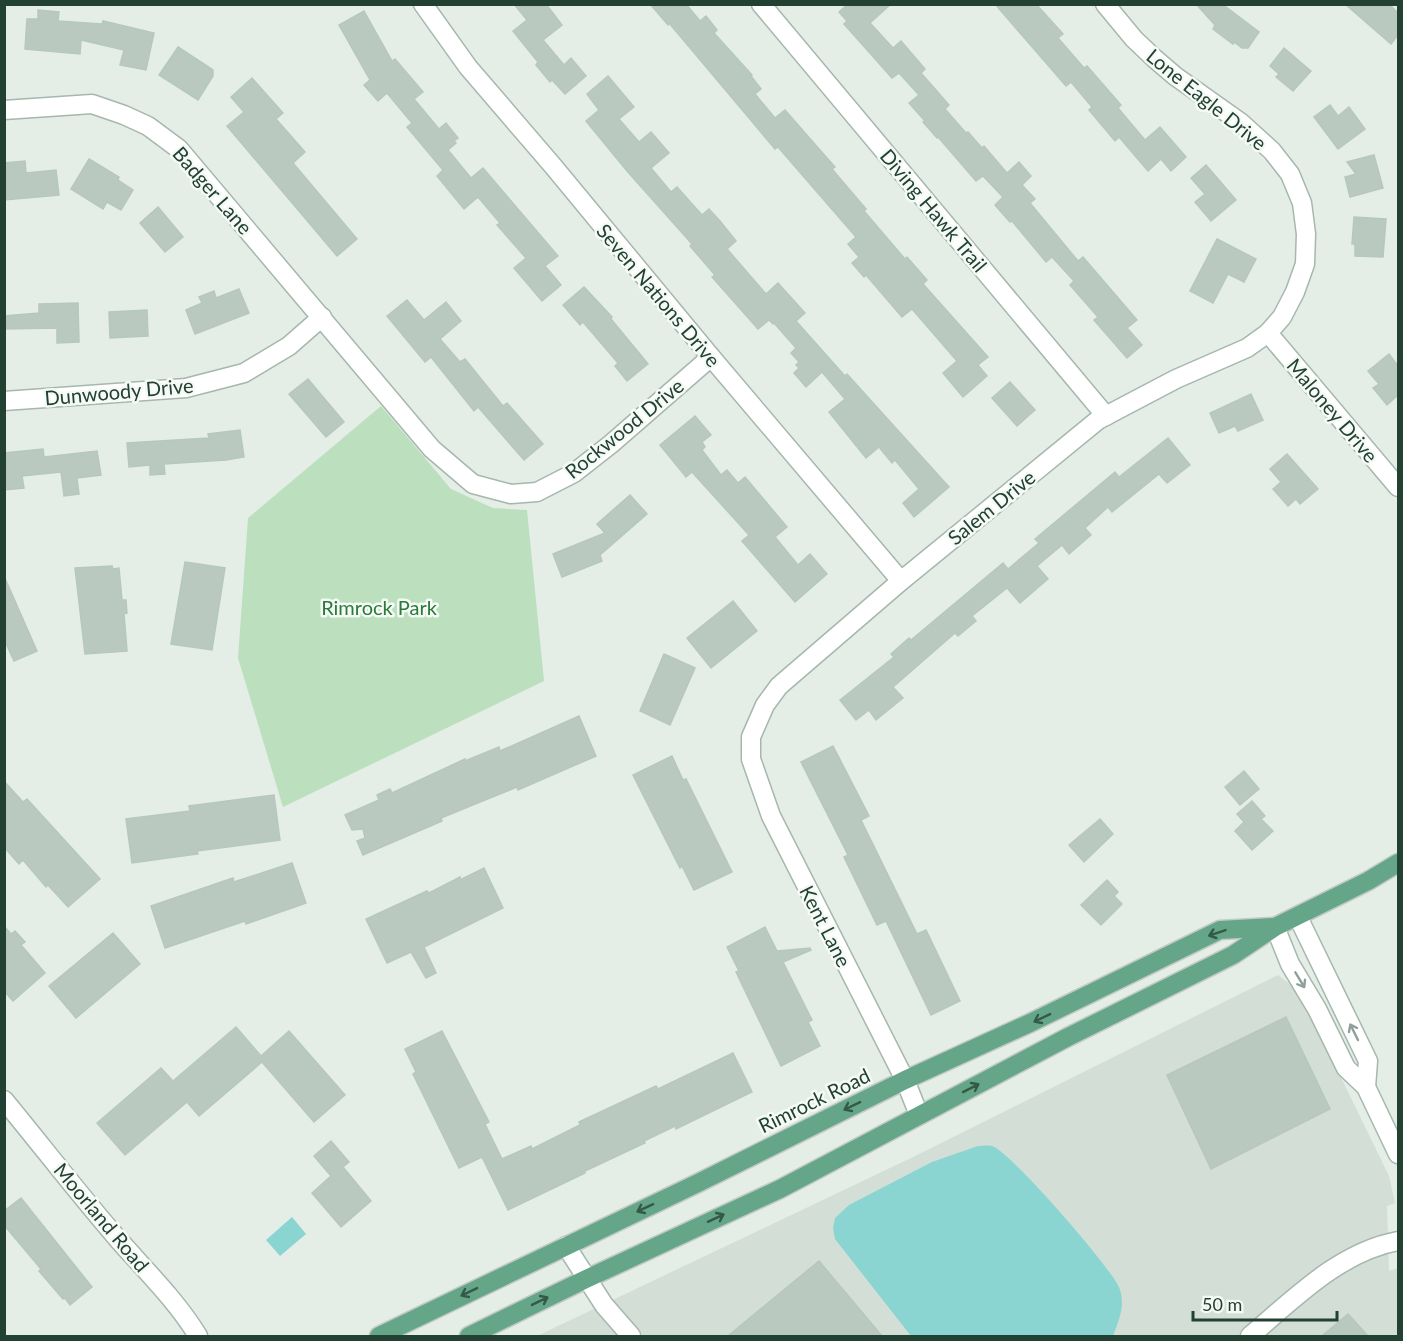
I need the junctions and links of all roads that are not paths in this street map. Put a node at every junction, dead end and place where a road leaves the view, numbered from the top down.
1 (423, 4) edge
2 (760, 4) edge
3 (1104, 4) edge
4 (4, 110) edge
5 (322, 317) junction
6 (1268, 333) junction
7 (711, 357) junction
8 (4, 401) edge
9 (1106, 416) junction
10 (1398, 487) edge
11 (901, 581) junction
12 (753, 732) joint
13 (1398, 863) edge
14 (1298, 917) junction
15 (1275, 927) junction
16 (905, 1080) junction
17 (1366, 1088) junction
18 (4, 1100) edge
19 (919, 1115) junction
20 (1398, 1154) edge
21 (1398, 1241) edge
22 (566, 1246) junction
23 (586, 1279) junction
24 (198, 1336) edge
25 (379, 1336) edge
26 (469, 1336) edge
27 (631, 1336) edge
28 (1250, 1336) edge

1 - 7 street, Seven Nations Drive
2 - 9 street, Diving Hawk Trail
3 - 6 street, Lone Eagle Drive
4 - 5 street, Badger Lane
5 - 7 street, Rockwood Drive
5 - 8 street, Dunwoody Drive
6 - 9 street, Salem Drive
6 - 10 street, Maloney Drive
7 - 11 street, Seven Nations Drive
9 - 11 street, Salem Drive
11 - 12 street, Salem Drive
12 - 16 street, Kent Lane
13 - 14 main road, Rimrock Road
14 - 15 main road, Rimrock Road
17 -> 14 street
15 -> 16 main road, Rimrock Road
15 -> 17 street
19 -> 15 main road, Rimrock Road
16 - 19 street, Kent Lane
16 -> 22 main road, Rimrock Road
17 - 20 street
18 - 24 street, Moorland Road
23 -> 19 main road, Rimrock Road
21 - 28 street
22 - 23 street
22 -> 25 main road, Rimrock Road
26 -> 23 main road, Rimrock Road
23 - 27 street

